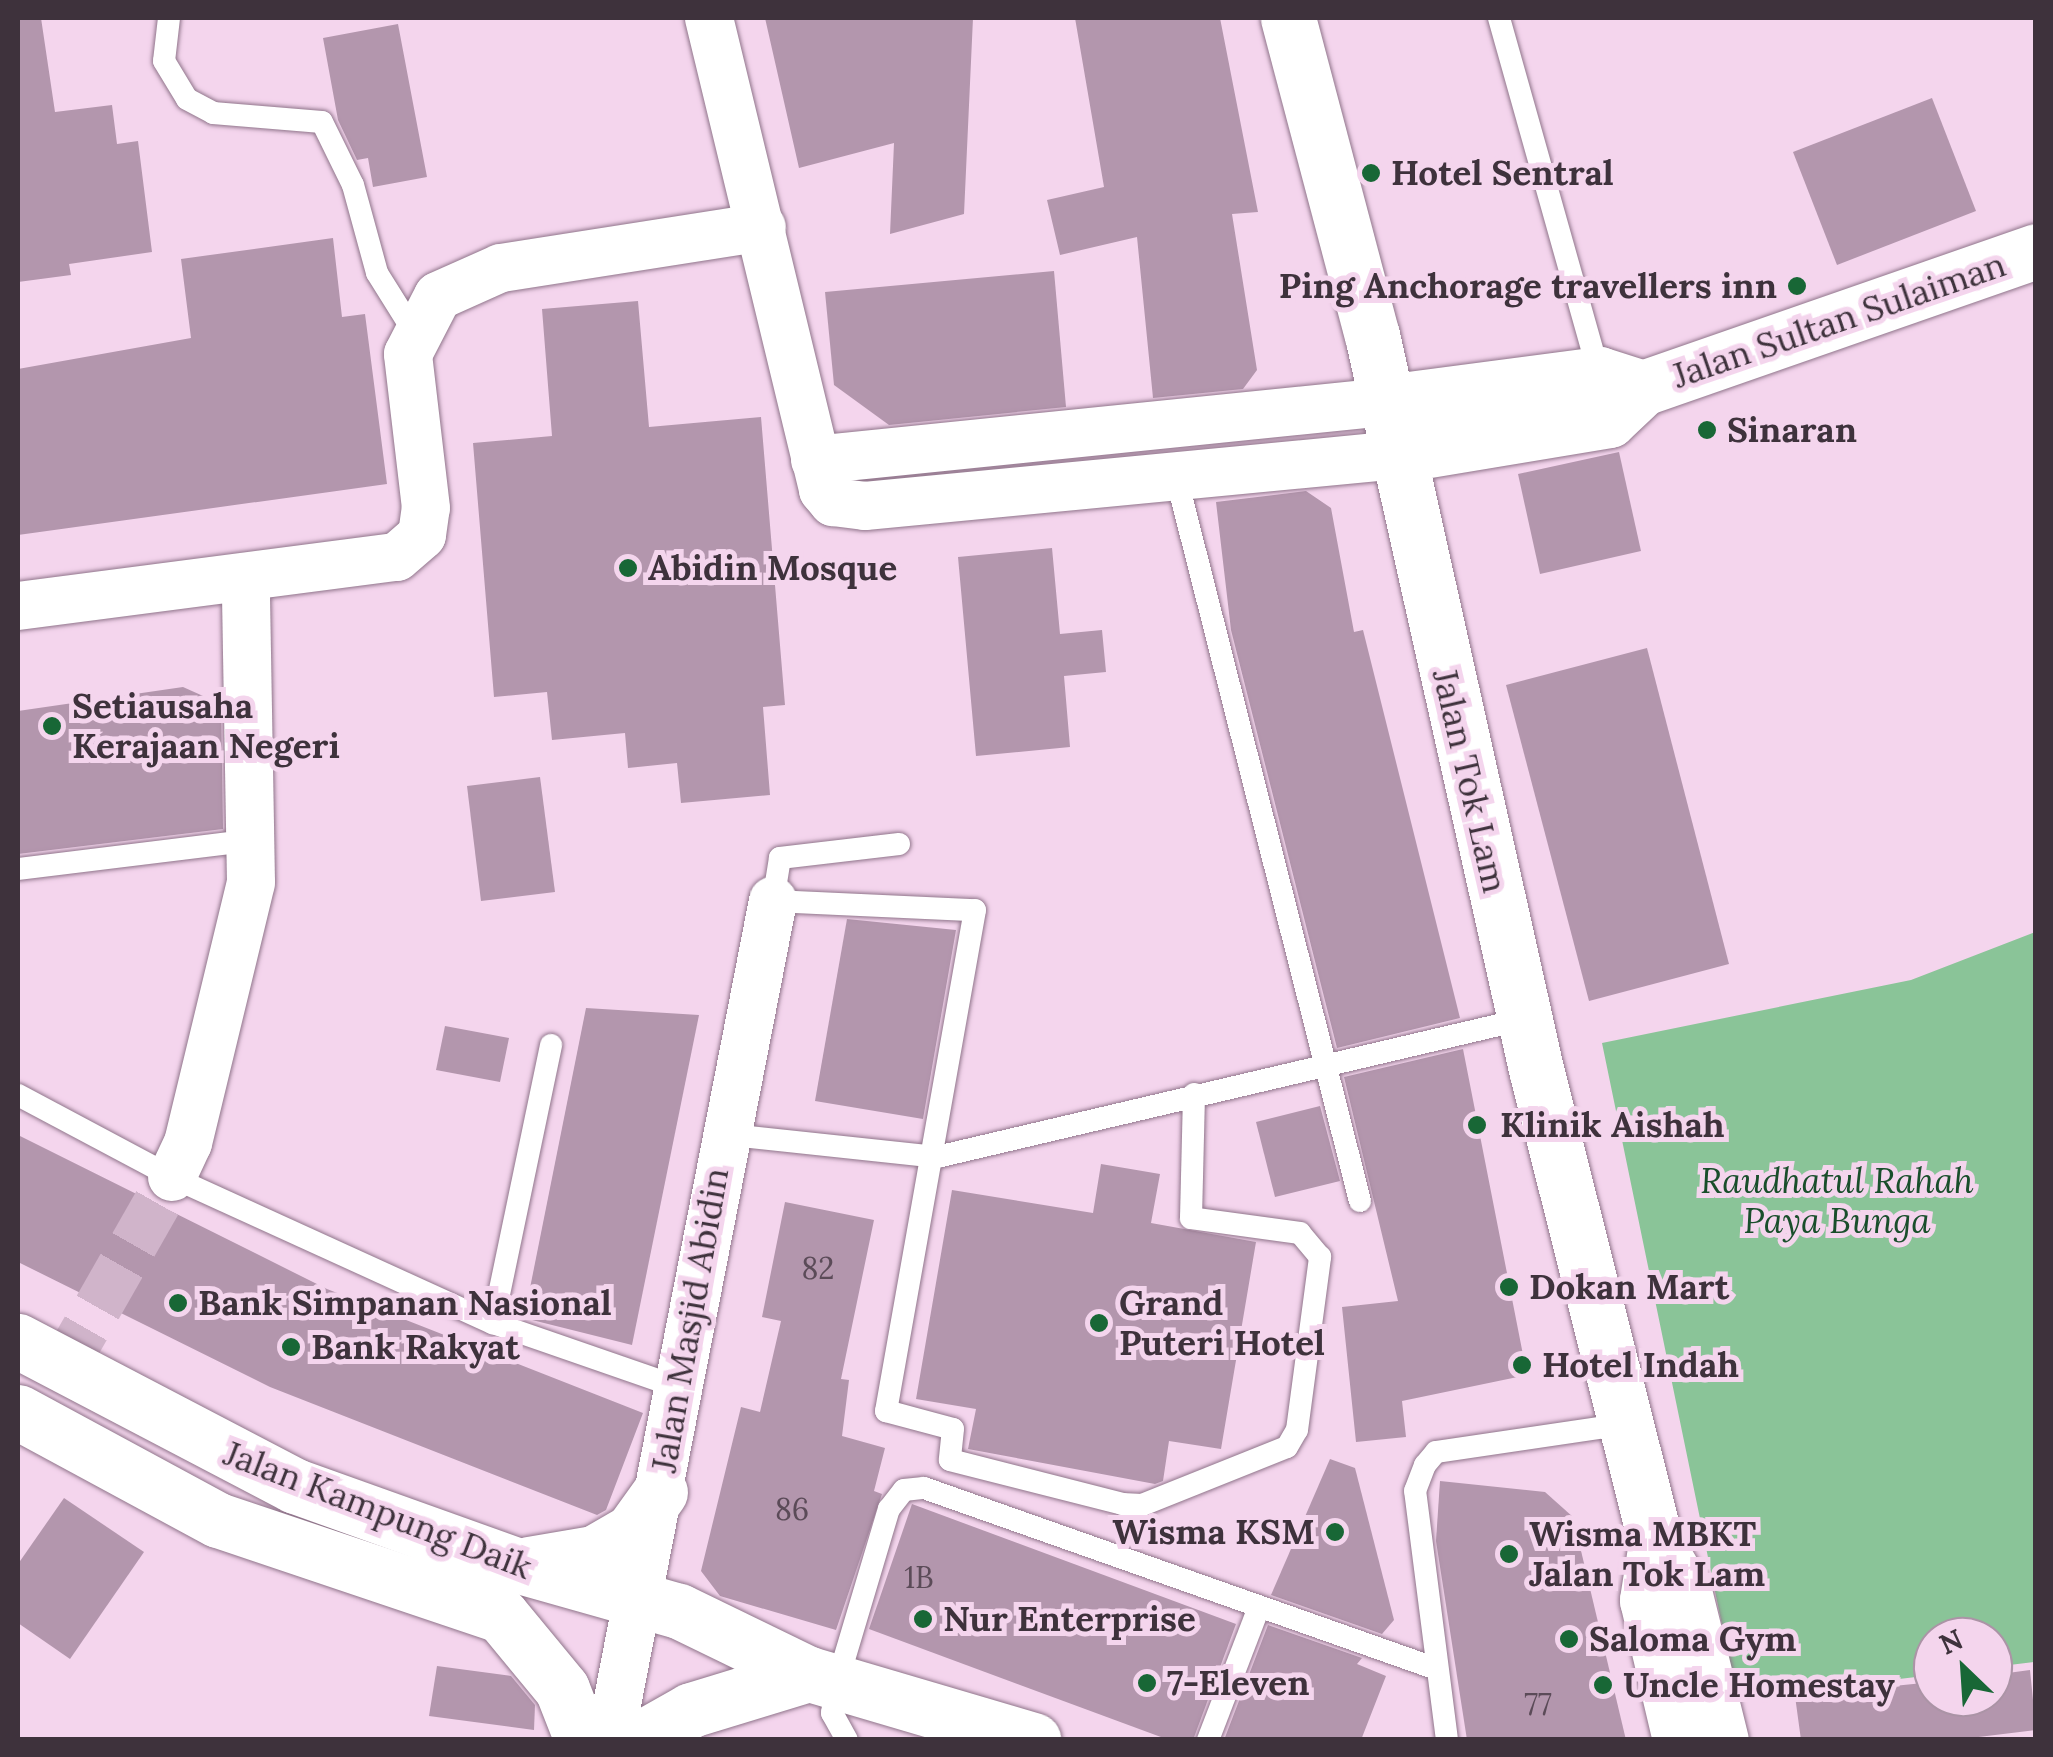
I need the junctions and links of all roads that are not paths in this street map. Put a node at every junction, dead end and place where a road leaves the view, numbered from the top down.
1 (168, 18) edge
2 (710, 18) edge
3 (1288, 18) edge
4 (1499, 18) edge
5 (762, 227) junction
6 (2036, 251) edge
7 (414, 332) junction
8 (1372, 334) junction
9 (1621, 381) junction
10 (1442, 395) junction
11 (1386, 402) junction
12 (1498, 438) junction
13 (1410, 453) junction
14 (815, 460) junction
15 (1176, 476) junction
16 (1415, 532) junction
17 (246, 582) junction
18 (18, 606) edge
19 (255, 840) junction
20 (899, 844) dead end
21 (18, 869) edge
22 (774, 901) junction
23 (1524, 1019) junction
24 (552, 1045) dead end
25 (1326, 1064) junction
26 (1194, 1094) junction
27 (18, 1095) edge
28 (722, 1134) junction
29 (937, 1157) junction
30 (172, 1177) junction
31 (1360, 1201) dead end
32 (493, 1323) junction
33 (18, 1341) edge
34 (678, 1386) junction
35 (18, 1412) edge
36 (1626, 1424) junction
37 (660, 1492) junction
38 (1656, 1543) junction
39 (508, 1590) junction
40 (642, 1600) junction
41 (1259, 1608) junction
42 (1434, 1668) junction
43 (823, 1679) junction
44 (582, 1740) edge
45 (610, 1740) edge
46 (638, 1740) edge
47 (847, 1740) edge
48 (1032, 1740) edge
49 (1208, 1740) edge
50 (1446, 1740) edge
51 (1680, 1740) edge
52 (1721, 1740) edge

1 - 7 lane
2 - 5 street
3 - 8 street, Jalan Tok Lam
4 - 9 lane
5 - 7 street
5 - 14 street
6 - 9 street, Jalan Sultan Sulaiman
7 - 17 street
8 - 10 street
8 - 11 street, Jalan Tok Lam
9 - 10 street, Jalan Sultan Sulaiman
9 - 12 street, Jalan Sultan Sulaiman
10 - 11 street, Jalan Sultan Sulaiman
11 - 13 street, Jalan Tok Lam
11 - 14 street
12 - 13 street, Jalan Sultan Sulaiman
12 - 16 street
13 - 15 street
13 - 16 street, Jalan Tok Lam
14 - 15 street
15 - 25 lane
16 - 23 street, Jalan Tok Lam
17 - 18 street
17 - 19 street
19 - 21 lane
19 - 30 street
20 - 22 lane
22 - 28 street, Jalan Masjid Abidin
22 - 29 lane
23 - 25 lane
23 - 36 street, Jalan Tok Lam
24 - 32 lane
25 - 26 lane
25 - 31 lane
26 - 29 lane
26 - 29 lane
27 - 30 lane
28 - 29 lane
28 - 34 street, Jalan Masjid Abidin
30 - 32 lane
32 - 34 lane
33 - 39 street, Jalan Kampung Daik
34 - 37 street, Jalan Masjid Abidin
35 - 39 street, Jalan Kampung Daik
36 - 38 street, Jalan Tok Lam
36 - 42 lane
37 - 39 street
37 - 40 street, Jalan Masjid Abidin
38 - 51 street, Jalan Tok Lam
38 - 52 street, Jalan Tok Lam
39 - 40 street, Jalan Kampung Daik
39 - 44 street
40 - 43 street, Jalan Kampung Daik
40 - 45 street, Jalan Masjid Abidin
41 - 42 lane
41 - 43 lane
41 - 49 lane
42 - 50 lane
43 - 46 street
43 - 47 lane
43 - 48 street, Jalan Kampung Daik

